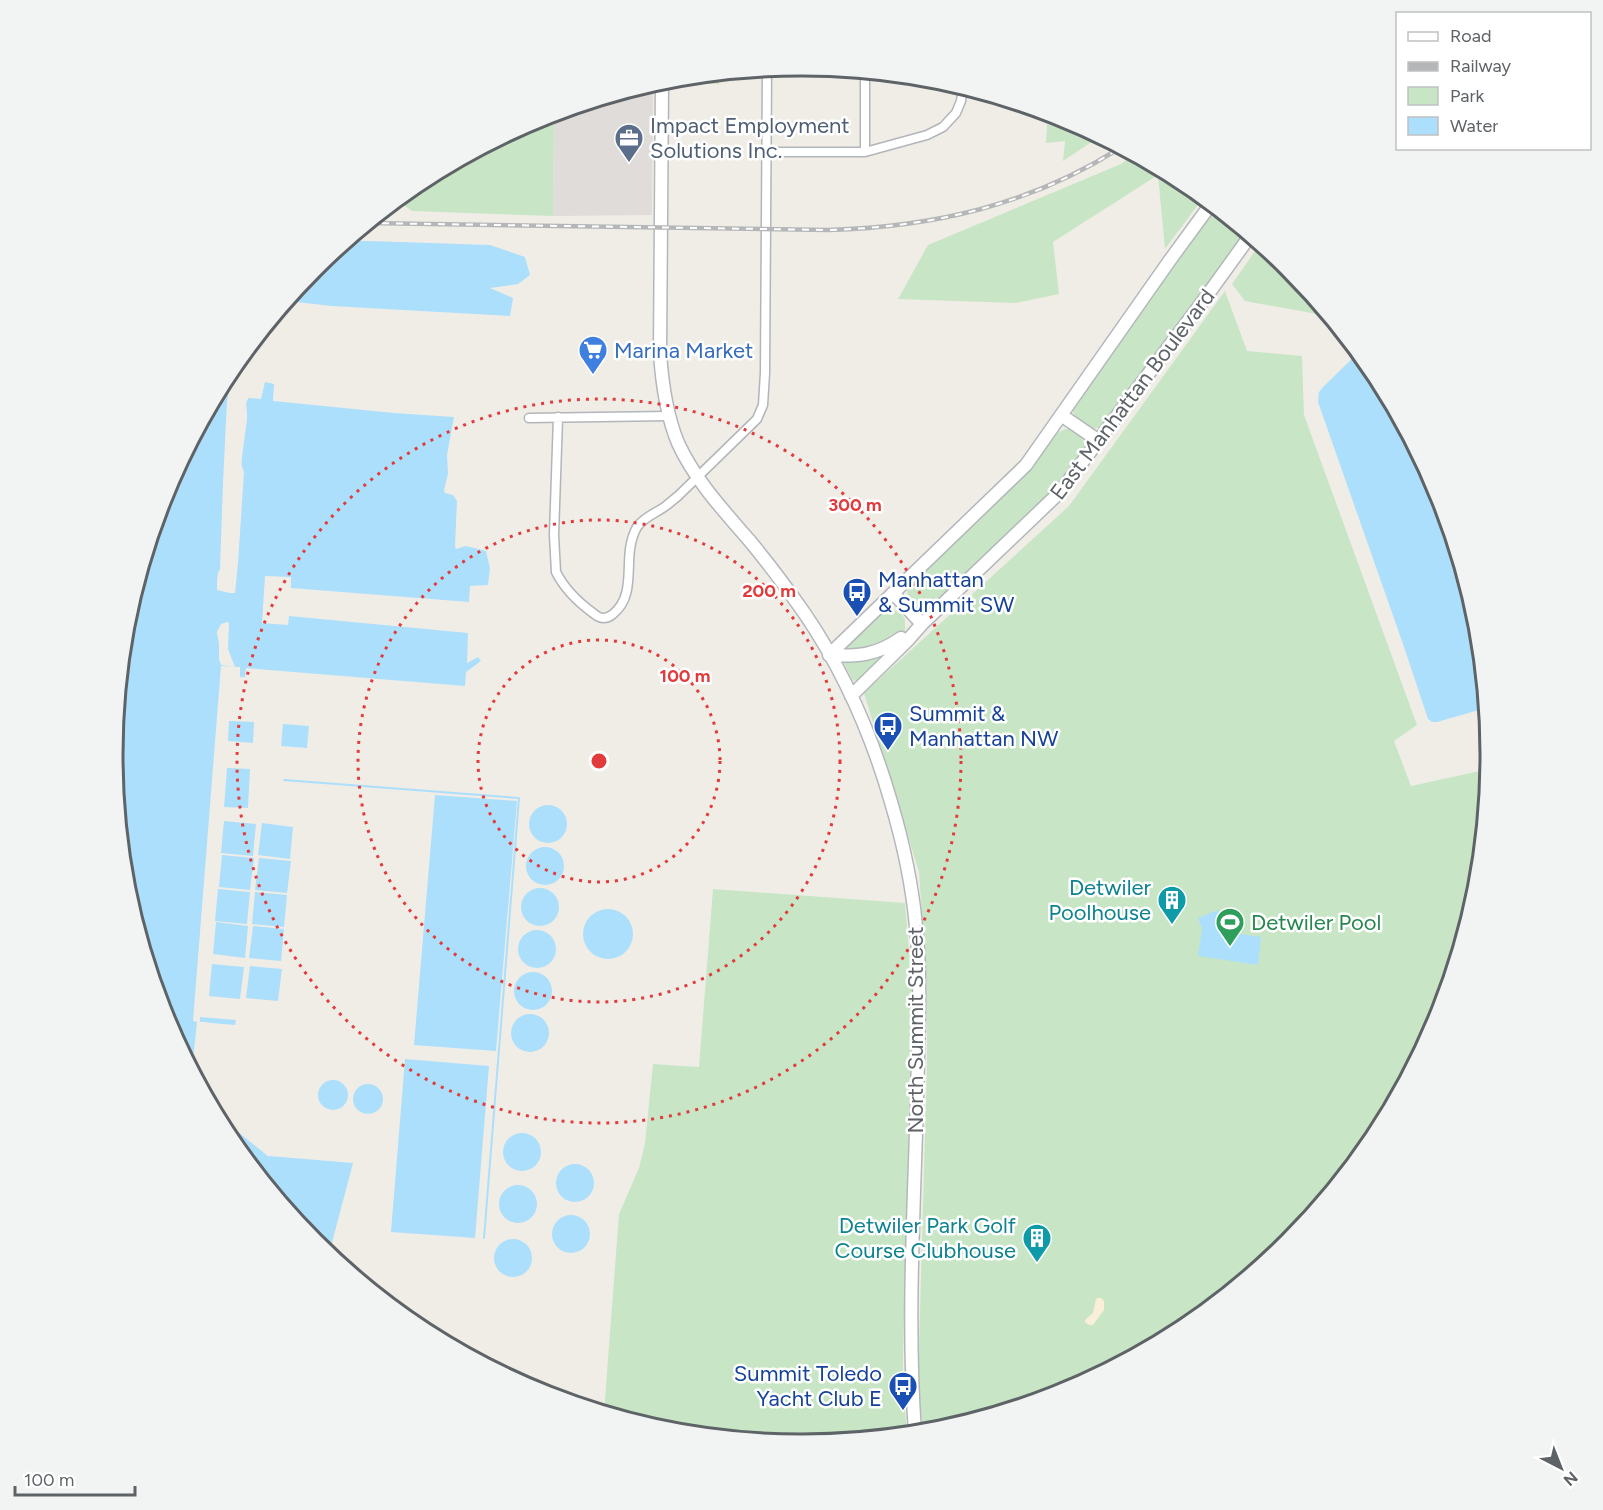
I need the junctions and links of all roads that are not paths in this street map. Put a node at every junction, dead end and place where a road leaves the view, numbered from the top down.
1 (767, 78) edge
2 (865, 80) edge
3 (662, 92) edge
4 (962, 96) edge
5 (766, 152) junction
6 (865, 152) junction
7 (1206, 211) edge
8 (1246, 242) edge
9 (1061, 415) junction
10 (669, 416) junction
11 (558, 417) junction
12 (529, 418) dead end
13 (1100, 441) junction
14 (697, 477) junction
15 (892, 593) junction
16 (922, 624) junction
17 (829, 655) junction
18 (851, 696) junction
19 (914, 1424) edge

1 - 5 street
2 - 6 street
3 - 10 main road, North Summit Street
4 - 6 street
5 - 6 street
5 - 14 street
7 - 9 main road, East Manhattan Boulevard
8 - 13 main road, East Manhattan Boulevard
9 - 13 main road
9 - 15 main road, East Manhattan Boulevard
10 - 11 street
10 - 14 main road, North Summit Street
11 - 12 street
11 - 14 street
13 - 16 main road, East Manhattan Boulevard
14 - 17 main road, North Summit Street
15 - 16 main road
15 - 17 main road, East Manhattan Boulevard
16 - 17 main road
16 - 18 main road, East Manhattan Boulevard
17 - 18 main road, North Summit Street
18 - 19 main road, North Summit Street

